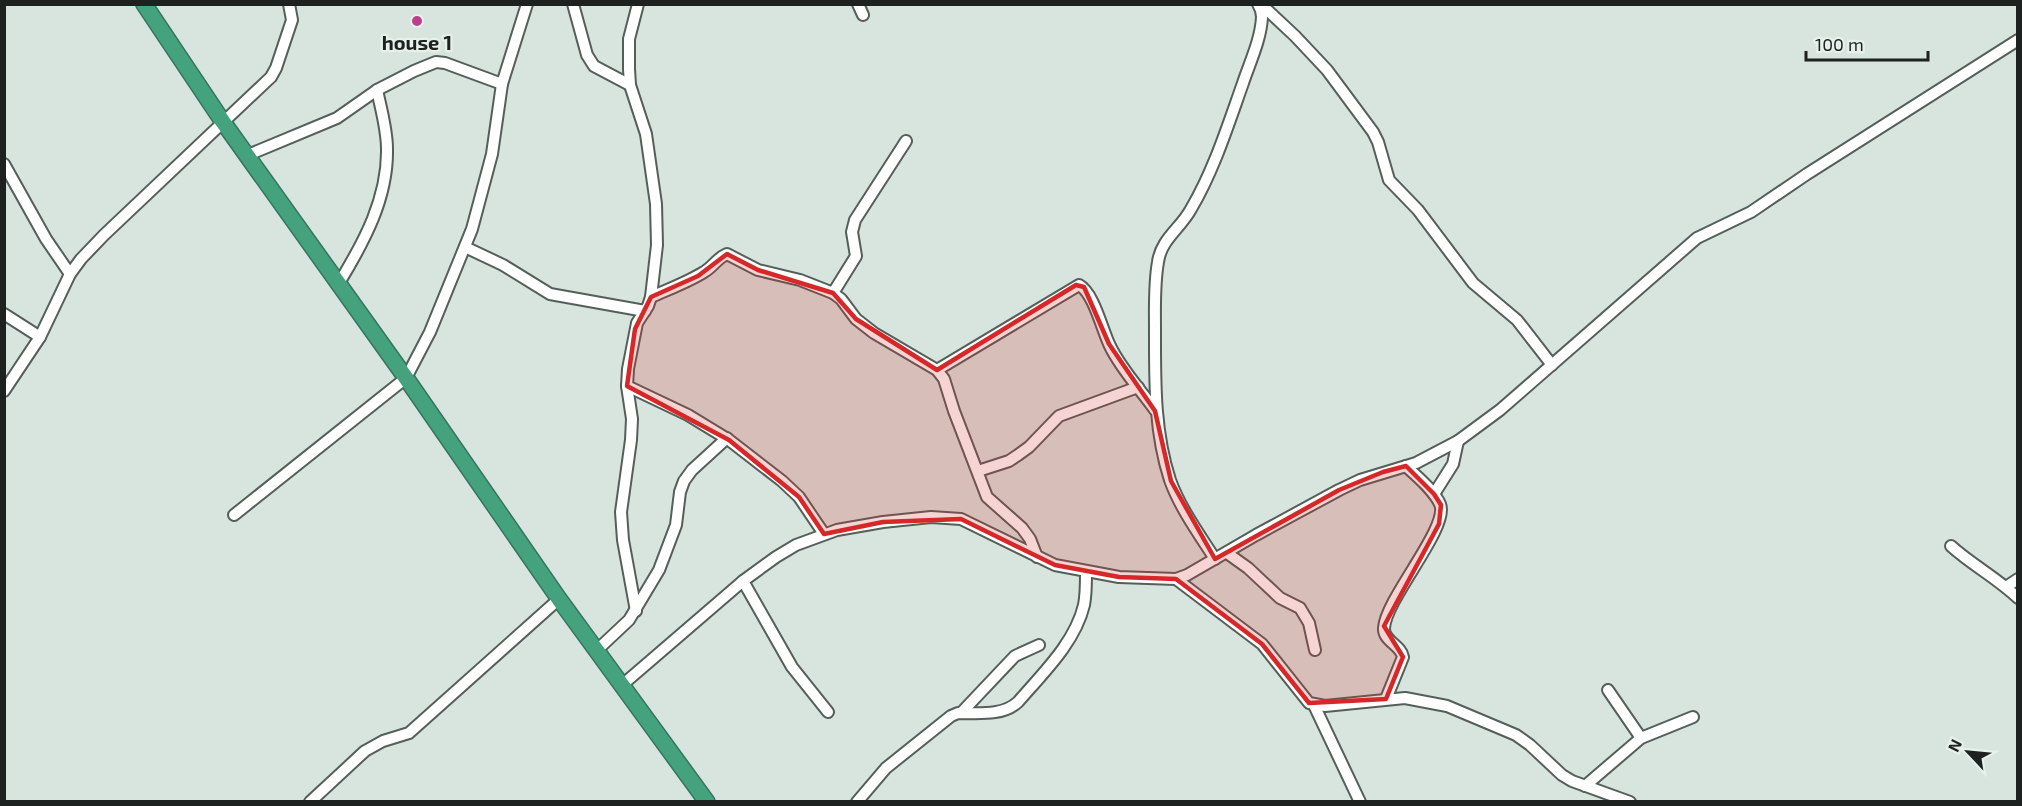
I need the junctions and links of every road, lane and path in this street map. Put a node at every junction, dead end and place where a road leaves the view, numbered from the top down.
1 (289, 4) edge
2 (527, 4) edge
3 (573, 4) edge
4 (638, 4) edge
5 (149, 6) edge
6 (1263, 7) edge
7 (2018, 40) edge
8 (502, 84) junction
9 (630, 84) junction
10 (377, 90) junction
11 (223, 122) junction
12 (906, 141) dead end
13 (248, 155) junction
14 (4, 164) edge
15 (465, 247) junction
16 (70, 274) junction
17 (339, 283) junction
18 (833, 293) junction
19 (651, 297) junction
20 (645, 311) junction
21 (4, 314) edge
22 (40, 337) junction
23 (1552, 365) junction
24 (937, 370) junction
25 (406, 378) junction
26 (627, 386) junction
27 (1138, 387) junction
28 (4, 391) edge
29 (1155, 411) junction
30 (727, 438) junction
31 (1458, 441) junction
32 (1406, 466) junction
33 (978, 471) junction
34 (1434, 494) junction
35 (234, 515) dead end
36 (824, 534) junction
37 (1951, 546) dead end
38 (1227, 553) junction
39 (1037, 557) junction
40 (1215, 559) junction
41 (1086, 573) junction
42 (1176, 579) junction
43 (2018, 579) edge
44 (743, 582) junction
45 (2006, 587) junction
46 (2018, 598) edge
47 (559, 599) junction
48 (636, 611) junction
49 (1039, 645) dead end
50 (1315, 650) dead end
51 (596, 651) junction
52 (621, 686) junction
53 (1608, 690) dead end
54 (1386, 699) junction
55 (1314, 705) junction
56 (828, 712) dead end
57 (961, 713) junction
58 (1693, 717) dead end
59 (1641, 738) junction
60 (1585, 786) junction
61 (310, 801) edge
62 (707, 801) edge
63 (857, 801) edge
64 (1360, 801) edge
65 (1630, 801) edge

1 - 11 street
2 - 8 street
3 - 9 street
4 - 9 street
5 - 11 highway
6 - 23 street
6 - 29 street
7 - 23 street
8 - 10 street
8 - 15 street
9 - 19 street
10 - 13 street
10 - 17 street
11 - 13 highway
11 - 16 street
12 - 18 street
13 - 17 highway
14 - 16 street
15 - 20 street
15 - 25 street
16 - 22 street
17 - 25 highway
18 - 19 street
18 - 24 street
19 - 20 street
20 - 26 street
21 - 22 street
22 - 28 street
23 - 31 street
24 - 27 street
24 - 33 street
25 - 35 street
25 - 47 highway
26 - 30 street
26 - 48 street
27 - 29 street
27 - 33 street
29 - 40 street
30 - 36 street
30 - 48 street
31 - 32 street
31 - 34 street
32 - 34 street
32 - 38 street
33 - 39 street
34 - 54 street
36 - 39 street
36 - 44 street
37 - 45 street
38 - 40 street
38 - 50 street
39 - 41 street
40 - 42 street
41 - 42 street
41 - 57 street
42 - 55 street
43 - 45 street
44 - 52 street
44 - 56 street
45 - 46 street
47 - 51 highway
47 - 61 street
48 - 51 street
49 - 57 street
51 - 52 highway
52 - 62 highway
53 - 59 street
54 - 55 street
54 - 60 street
55 - 64 street
57 - 63 street
58 - 59 street
59 - 60 street
60 - 65 street

